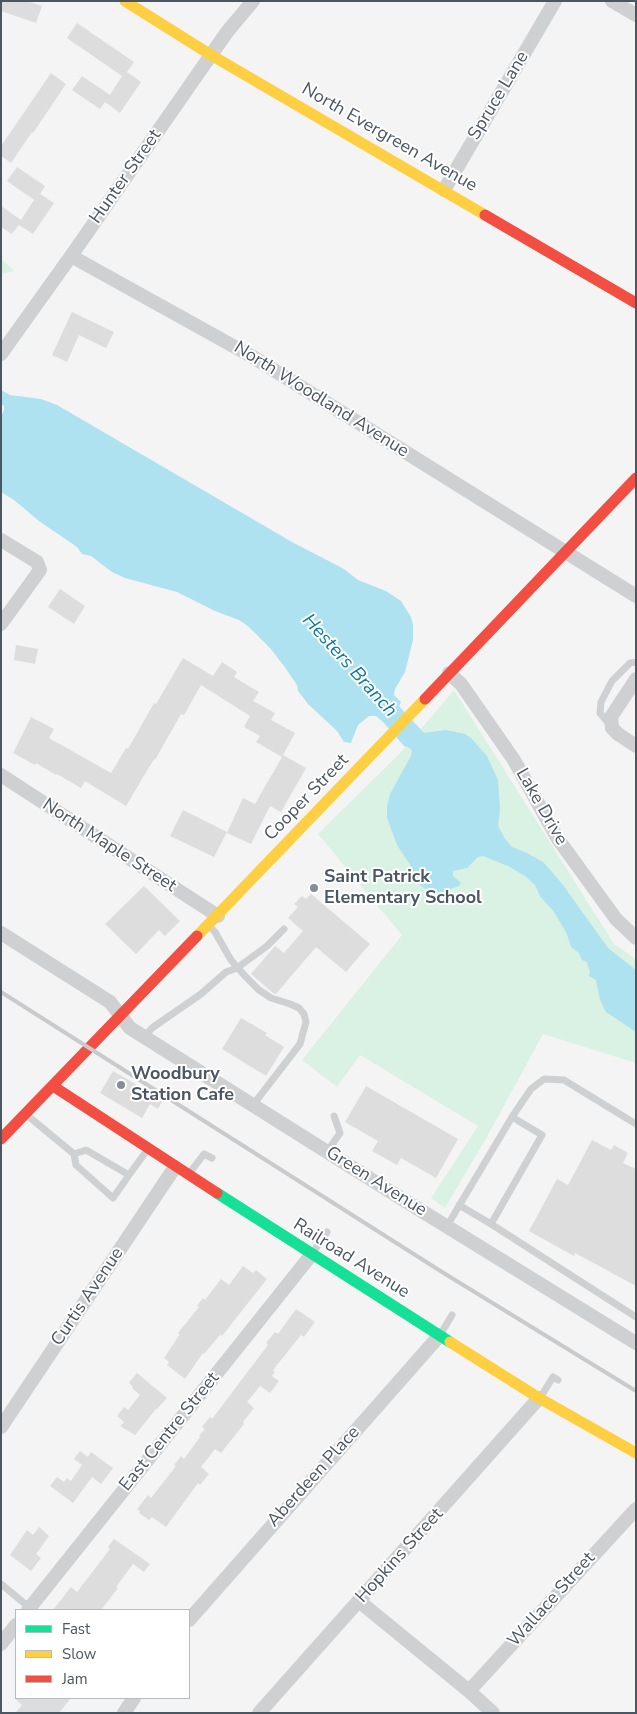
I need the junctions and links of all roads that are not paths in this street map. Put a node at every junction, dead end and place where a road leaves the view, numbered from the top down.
1 (125, 1) edge
2 (253, 1) edge
3 (555, 1) edge
4 (612, 1) edge
5 (636, 15) edge
6 (212, 54) junction
7 (444, 190) junction
8 (71, 256) junction
9 (636, 303) edge
10 (1, 354) edge
11 (636, 478) edge
12 (1, 540) edge
13 (565, 552) junction
14 (636, 596) edge
15 (1, 624) edge
16 (636, 662) edge
17 (449, 673) junction
18 (636, 679) edge
19 (612, 728) junction
20 (636, 746) edge
21 (1, 776) edge
22 (213, 921) junction
23 (284, 929) dead end
24 (1, 933) edge
25 (636, 938) edge
26 (237, 968) junction
27 (121, 1016) junction
28 (144, 1037) junction
29 (53, 1086) junction
30 (253, 1105) junction
31 (26, 1114) junction
32 (334, 1116) dead end
33 (512, 1117) junction
34 (636, 1124) edge
35 (1, 1139) edge
36 (148, 1149) junction
37 (327, 1152) junction
38 (74, 1154) junction
39 (212, 1158) dead end
40 (175, 1167) junction
41 (129, 1175) junction
42 (188, 1175) junction
43 (459, 1205) junction
44 (492, 1224) junction
45 (446, 1226) junction
46 (327, 1232) dead end
47 (312, 1254) junction
48 (452, 1315) dead end
49 (636, 1317) edge
50 (440, 1335) junction
51 (636, 1343) edge
52 (558, 1380) dead end
53 (539, 1398) junction
54 (1, 1428) edge
55 (636, 1453) edge
56 (636, 1509) edge
57 (1, 1584) edge
58 (360, 1602) junction
59 (29, 1609) edge
60 (190, 1619) edge
61 (15, 1627) edge
62 (1, 1644) edge
63 (469, 1691) junction
64 (133, 1699) edge
65 (124, 1713) edge
66 (259, 1713) edge
67 (493, 1713) edge

1 - 6 main road, North Evergreen Avenue
2 - 6 street, Hunter Street
3 - 7 street, Spruce Lane
4 - 5 street
6 - 7 main road, North Evergreen Avenue
6 - 8 street, Hunter Street
7 - 9 main road, North Evergreen Avenue
8 - 10 street, Hunter Street
8 - 13 street, North Woodland Avenue
11 - 13 main road, Cooper Street
12 - 15 street
13 - 14 street, North Woodland Avenue
13 - 17 main road, Cooper Street
16 - 19 lane
17 - 22 main road, Cooper Street
17 - 25 street, Lake Drive
18 - 19 street
19 - 20 street
21 - 22 street, North Maple Street
22 - 26 lane
22 - 27 main road, Cooper Street
23 - 26 lane
24 - 27 street, Green Avenue
26 - 28 lane
26 - 30 lane
27 - 28 street, Green Avenue
27 - 29 main road, Cooper Street
28 - 30 street, Green Avenue
29 - 31 main road, Cooper Street
29 - 36 main road, Railroad Avenue
30 - 37 street, Green Avenue
31 - 35 main road, Cooper Street
31 - 38 lane
32 - 37 lane
33 - 34 lane
33 - 43 lane
33 - 44 lane
36 - 40 main road, Railroad Avenue
36 - 41 lane
37 - 45 street, Green Avenue
38 - 41 lane
38 - 41 lane
39 - 42 lane
40 - 42 main road, Railroad Avenue
40 - 54 street, Curtis Avenue
42 - 47 main road, Railroad Avenue
43 - 44 lane
43 - 45 lane
44 - 49 lane
45 - 51 street, Green Avenue
46 - 47 lane
47 - 50 main road, Railroad Avenue
47 - 59 street, East Centre Street
48 - 50 lane
50 - 53 main road, Railroad Avenue
50 - 60 street, Aberdeen Place
52 - 53 lane
53 - 55 main road, Railroad Avenue
53 - 58 street, Hopkins Street
56 - 63 street, Wallace Street
57 - 59 lane
58 - 63 street
58 - 66 street, Hopkins Street
61 - 62 street
63 - 67 street
64 - 65 street

